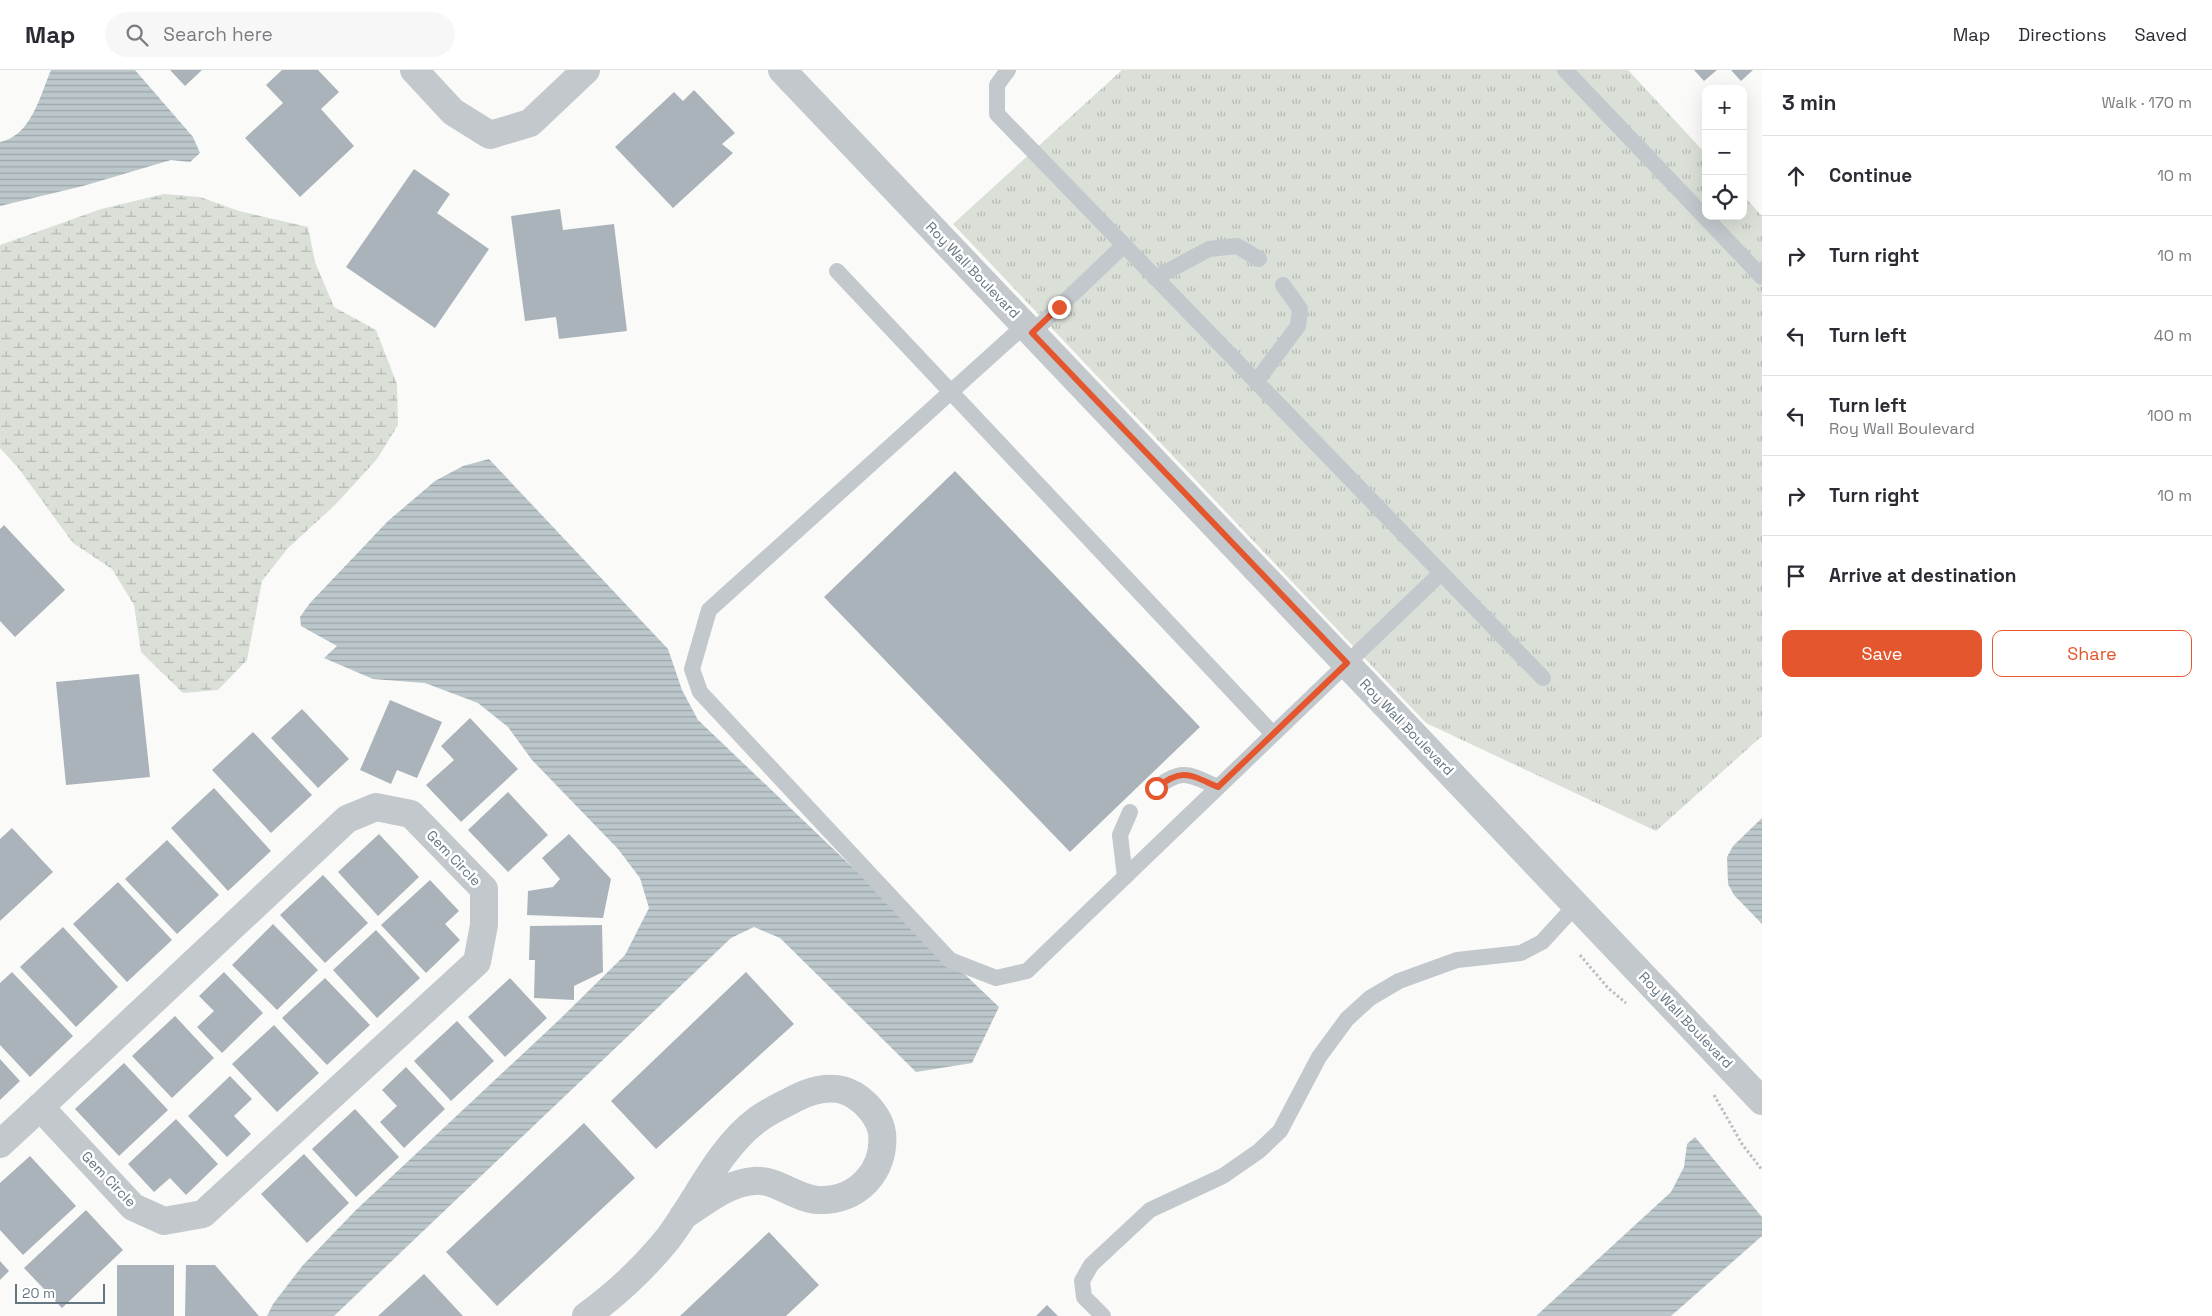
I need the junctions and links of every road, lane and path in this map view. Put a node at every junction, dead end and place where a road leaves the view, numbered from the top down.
1 (414, 70) edge
2 (586, 70) edge
3 (782, 70) edge
4 (1008, 70) edge
5 (1565, 70) edge
6 (1124, 245) junction
7 (1259, 258) dead end
8 (837, 271) dead end
9 (1762, 277) edge
10 (1155, 278) junction
11 (1283, 285) dead end
12 (1029, 329) junction
13 (1256, 382) junction
14 (952, 391) junction
15 (1441, 573) junction
16 (1347, 663) junction
17 (1543, 678) dead end
18 (1274, 734) junction
19 (1218, 787) junction
20 (1156, 788) dead end
21 (1130, 812) dead end
22 (1125, 877) junction
23 (1576, 905) junction
24 (1574, 949) dead end
25 (1627, 1004) dead end
26 (1713, 1093) dead end
27 (1762, 1101) edge
28 (40, 1107) junction
29 (0, 1144) edge
30 (1762, 1170) edge
31 (683, 1216) junction
32 (586, 1316) edge
33 (1103, 1316) edge

1 - 2 street
3 - 12 street, Roy Wall Boulevard
4 - 6 lane
5 - 9 lane
6 - 10 lane
6 - 12 lane
7 - 10 lane
8 - 14 lane
10 - 13 lane
11 - 13 lane
12 - 14 lane
12 - 16 street, Roy Wall Boulevard
13 - 15 lane
14 - 18 lane
14 - 22 lane
15 - 16 lane
15 - 17 lane
16 - 18 lane
16 - 23 street, Roy Wall Boulevard
18 - 19 lane
19 - 20 lane
19 - 22 lane
21 - 22 lane
23 - 27 street, Roy Wall Boulevard
23 - 33 lane
24 - 25 path
26 - 30 path
28 - 28 street, Gem Circle
28 - 29 street, Gem Circle
31 - 31 street
31 - 32 street

